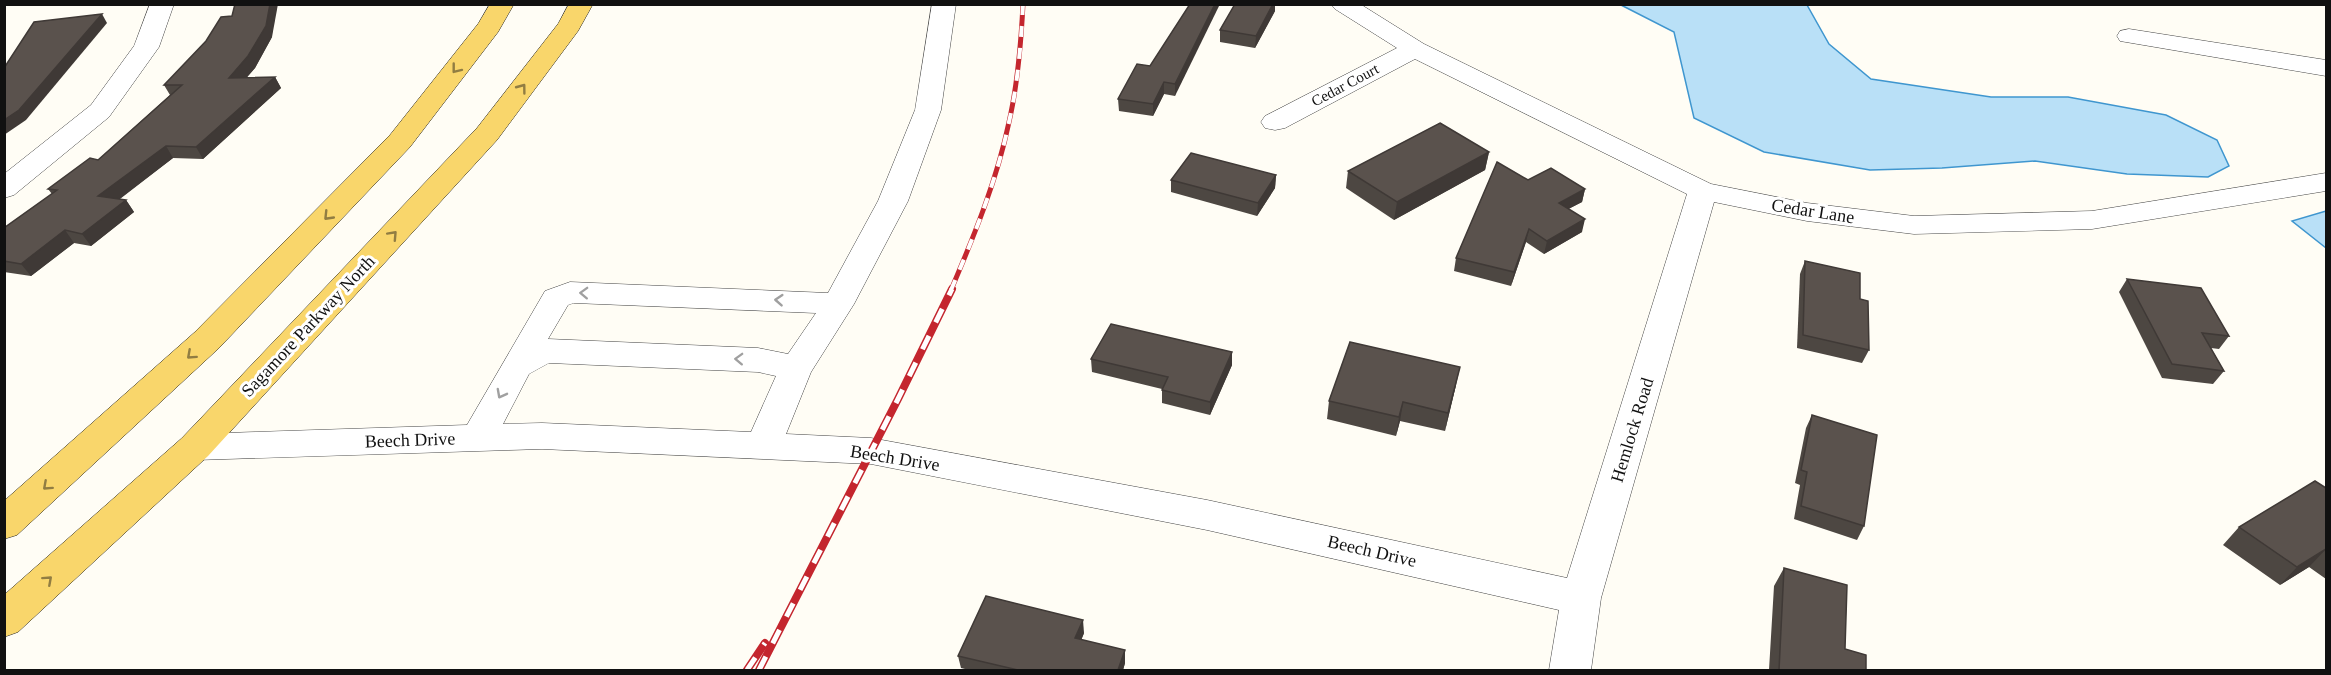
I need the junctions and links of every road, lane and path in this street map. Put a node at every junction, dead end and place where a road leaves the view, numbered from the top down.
1 (162, 4) edge
2 (502, 4) edge
3 (581, 4) edge
4 (944, 4) edge
5 (1343, 4) edge
6 (2129, 36) dead end
7 (1415, 49) junction
8 (2326, 68) edge
9 (1275, 122) dead end
10 (2326, 182) edge
11 (4, 189) edge
12 (1703, 191) junction
13 (837, 304) junction
14 (516, 366) junction
15 (795, 371) junction
16 (478, 437) junction
17 (762, 446) junction
18 (195, 447) junction
19 (4, 524) edge
20 (1581, 598) junction
21 (4, 620) edge
22 (1570, 670) edge

1 - 11 street
2 -> 19 main road
18 -> 3 main road, Sagamore Parkway North
4 - 13 street
5 - 7 street, Cedar Lane
6 - 8 street
7 - 9 street, Cedar Court
7 - 12 street, Cedar Lane
10 - 12 street, Cedar Lane
12 - 20 street, Hemlock Road
13 -> 14 street
13 - 15 street
15 -> 14 street
14 -> 16 street
15 - 17 street
16 - 17 street, Beech Drive
16 - 18 street, Beech Drive
17 - 20 street, Beech Drive
21 -> 18 main road, Sagamore Parkway North
20 - 22 street, Hemlock Road

